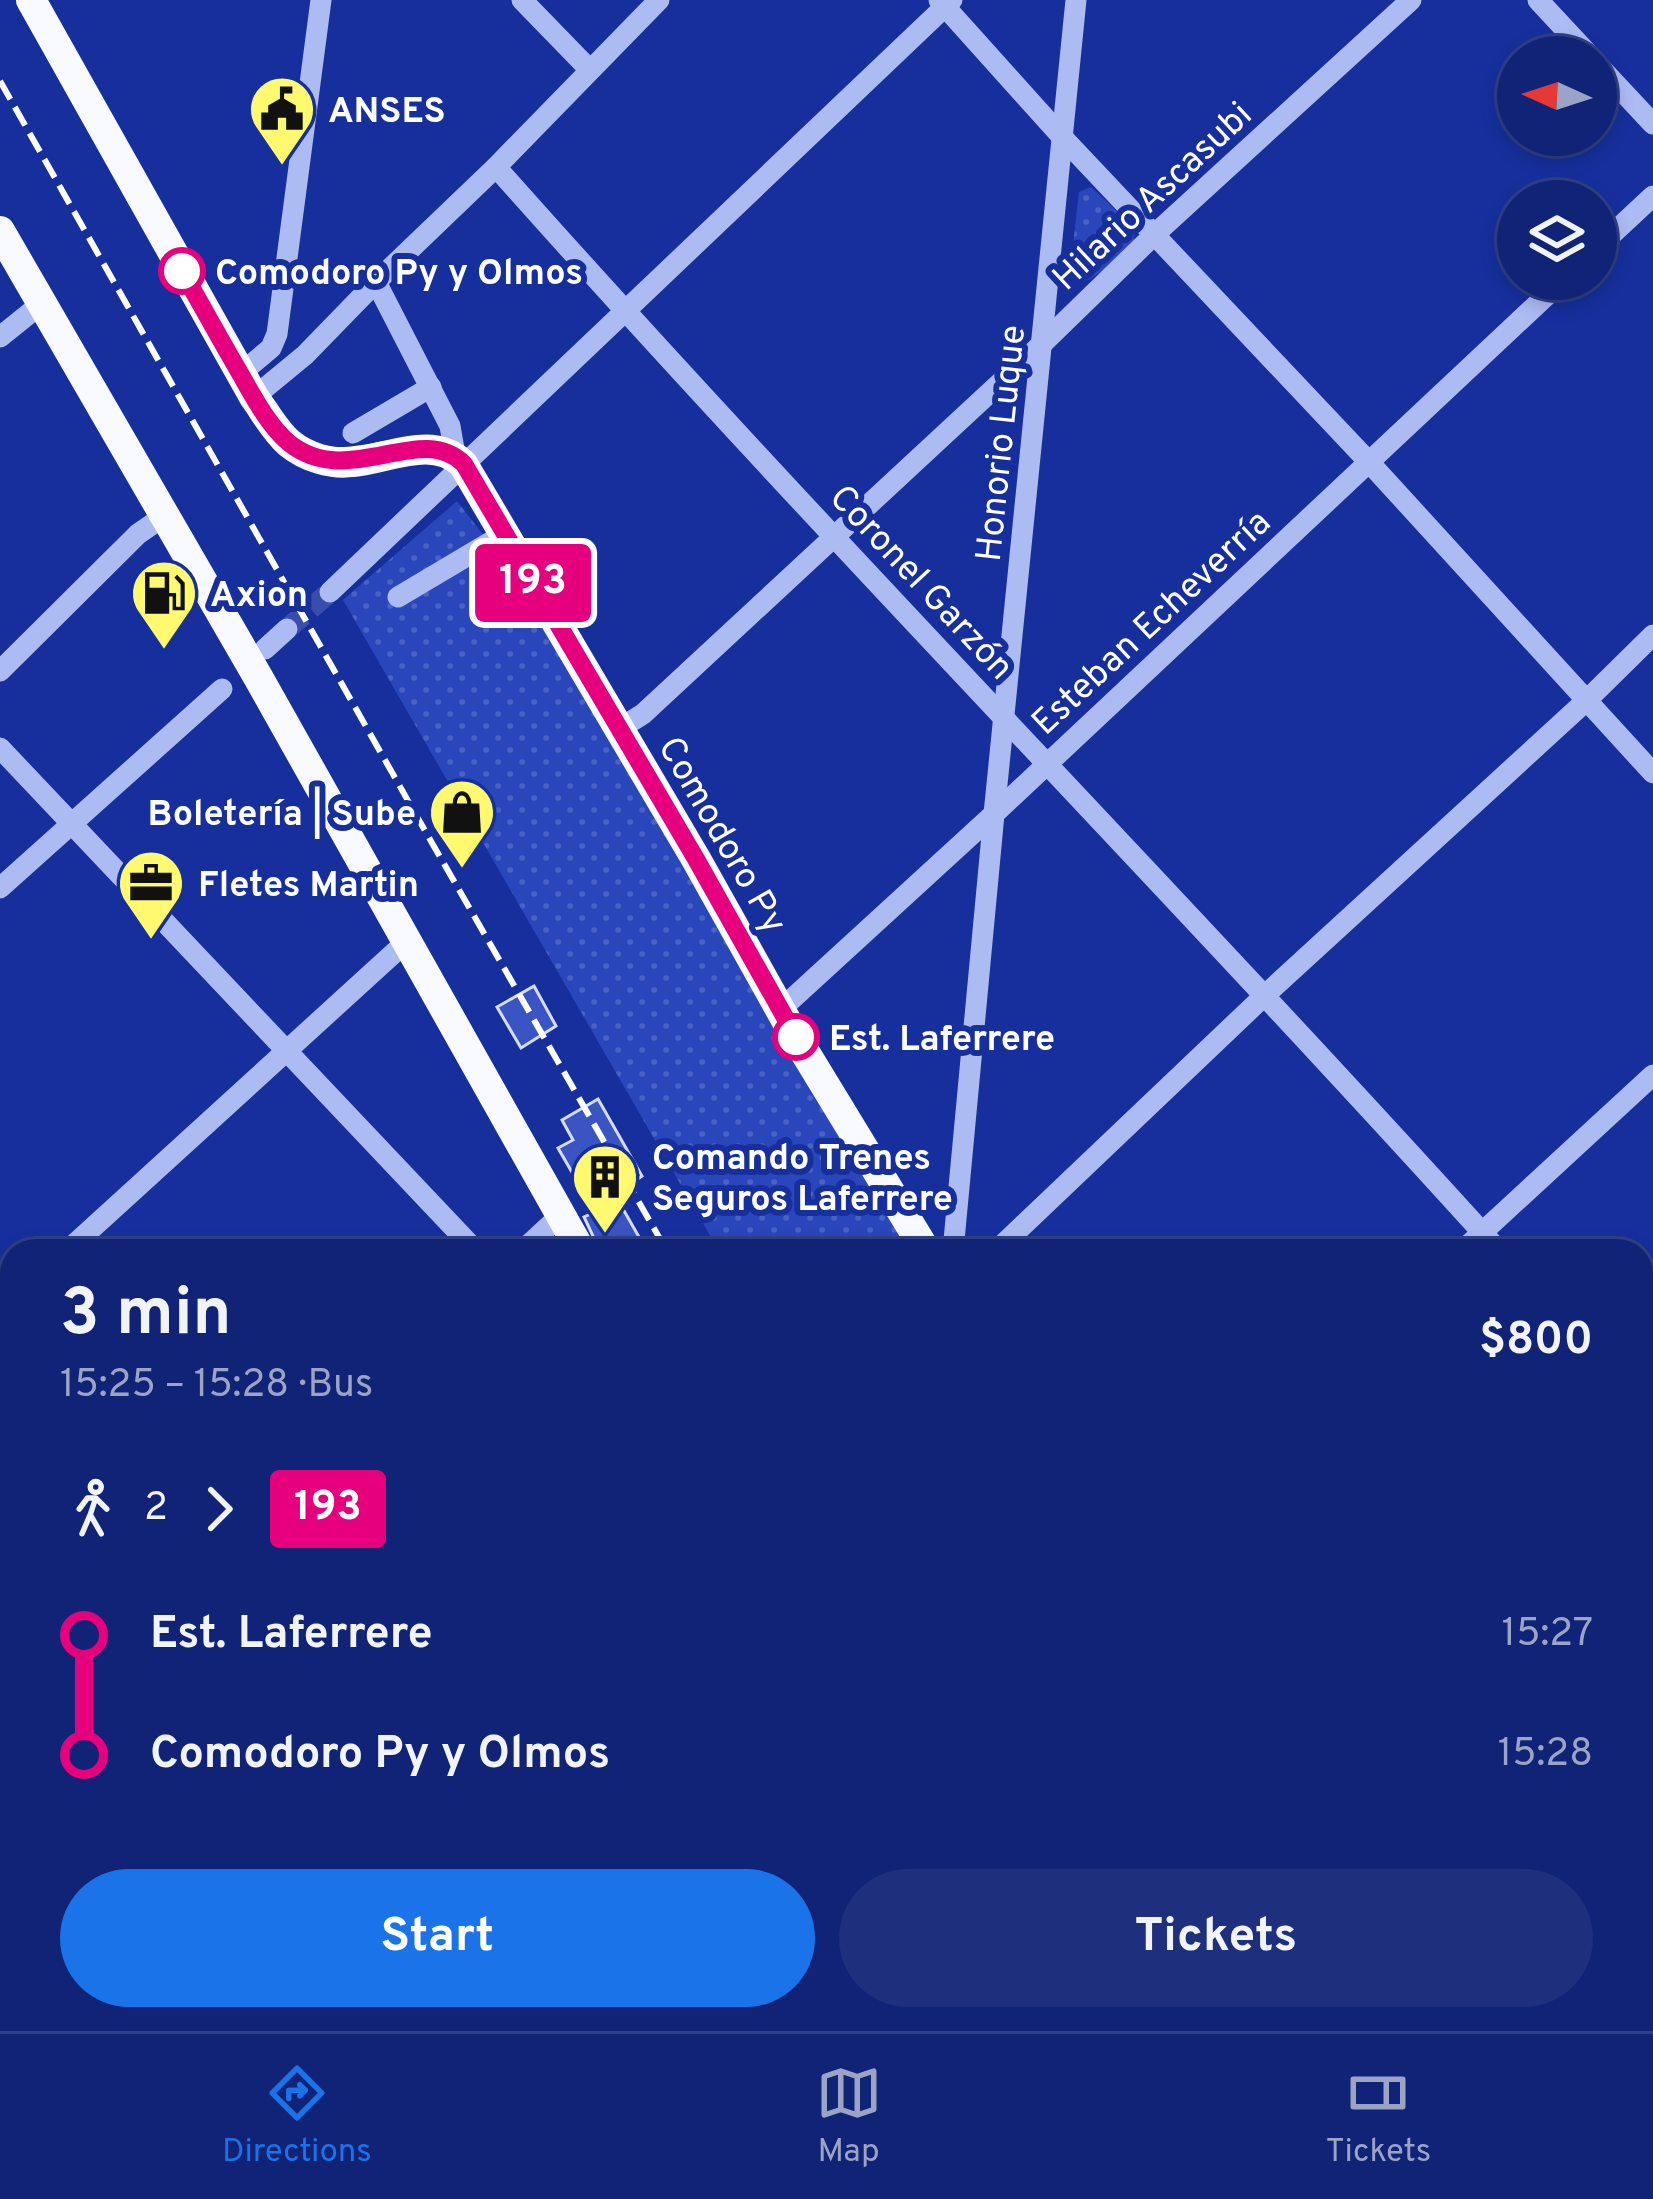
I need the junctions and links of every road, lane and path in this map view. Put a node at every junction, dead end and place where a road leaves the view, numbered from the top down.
1 (321, 0) edge
2 (522, 0) edge
3 (659, 0) edge
4 (1076, 0) edge
5 (1411, 0) edge
6 (1538, 0) edge
7 (34, 1) edge
8 (946, 2) edge
9 (1571, 36) edge
10 (590, 70) junction
11 (1617, 86) edge
12 (1653, 124) edge
13 (1063, 138) junction
14 (496, 167) junction
15 (1653, 196) edge
16 (1617, 229) edge
17 (0, 231) edge
18 (1155, 234) junction
19 (376, 282) junction
20 (1541, 300) edge
21 (41, 304) junction
22 (625, 312) junction
23 (0, 337) edge
24 (1042, 344) junction
25 (247, 385) junction
26 (430, 387) junction
27 (353, 433) dead end
28 (459, 460) junction
29 (1368, 461) junction
30 (164, 516) junction
31 (504, 534) junction
32 (836, 536) junction
33 (330, 592) tunnel mouth
34 (398, 597) dead end
35 (287, 629) tunnel mouth
36 (1653, 635) edge
37 (261, 663) junction
38 (0, 671) edge
39 (222, 689) dead end
40 (1587, 700) junction
41 (1004, 716) junction
42 (619, 729) junction
43 (0, 748) edge
44 (1046, 764) junction
45 (1653, 773) edge
46 (994, 814) junction
47 (70, 823) junction
48 (0, 888) edge
49 (406, 943) junction
50 (1263, 997) junction
51 (780, 1010) junction
52 (284, 1051) junction
53 (1653, 1076) edge
54 (562, 1214) junction
55 (1483, 1233) junction
56 (80, 1239) edge
57 (464, 1239) edge
58 (535, 1239) edge
59 (575, 1239) edge
60 (919, 1239) edge
61 (954, 1239) edge
62 (1009, 1239) edge
63 (1476, 1239) edge
64 (1488, 1239) edge

1 - 25 street
2 - 10 street
3 - 10 street
4 - 13 street, Honorio Luque
5 - 18 street, Hilario Ascasubi
6 - 9 street
7 - 25 main road
8 - 13 street
8 - 22 street
10 - 14 street
11 - 12 street
13 - 18 street
13 - 24 street, Honorio Luque
14 - 19 street
14 - 22 street, Coronel Garzón
15 - 16 street
17 - 21 main road
18 - 24 street, Hilario Ascasubi
18 - 29 street
19 - 25 street
19 - 26 street, Comodoro Py
20 - 29 street, Esteban Echeverría
21 - 23 street
21 - 30 main road
22 - 28 street
22 - 32 street, Coronel Garzón
24 - 32 street, Hilario Ascasubi
24 - 41 street, Honorio Luque
25 - 28 main road
26 - 27 street
26 - 28 street, Comodoro Py
28 - 31 main road, Comodoro Py
28 - 33 street
29 - 40 street
29 - 44 street, Esteban Echeverría
30 - 37 main road
30 - 38 street
31 - 34 street
31 - 42 main road, Comodoro Py
32 - 41 street, Coronel Garzón
32 - 42 street, Hilario Ascasubi
35 - 37 street
36 - 40 street
37 - 47 street
37 - 49 main road
39 - 47 street
40 - 45 street
40 - 50 street
41 - 44 street, Coronel Garzón
41 - 46 street, Honorio Luque
42 - 51 main road, Comodoro Py
43 - 47 street
44 - 46 street, Esteban Echeverría
44 - 50 street, Coronel Garzón
46 - 51 street, Esteban Echeverría
46 - 61 street, Honorio Luque
47 - 48 street
47 - 52 street
49 - 52 street
49 - 54 main road
50 - 55 street, Coronel Garzón
50 - 62 street
51 - 60 main road, Comodoro Py
52 - 56 street
52 - 57 street
53 - 55 street
54 - 58 street
54 - 59 main road
55 - 63 street
55 - 64 street, Coronel Garzón

